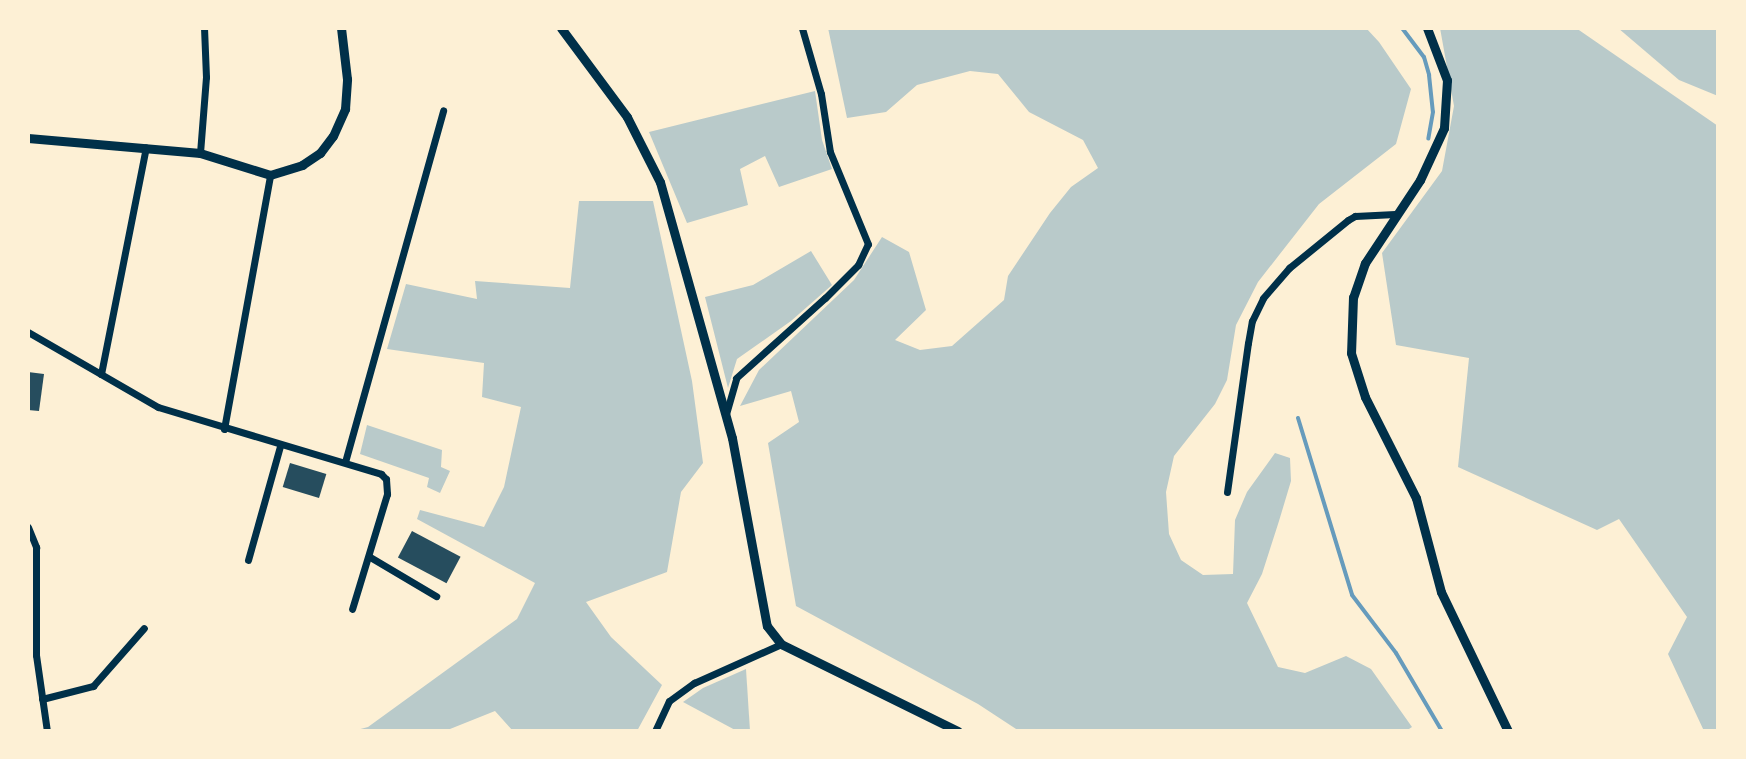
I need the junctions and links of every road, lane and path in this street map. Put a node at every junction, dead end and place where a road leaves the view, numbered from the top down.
1 (204, 28) edge
2 (341, 28) edge
3 (561, 28) edge
4 (802, 28) edge
5 (1427, 28) edge
6 (443, 110) dead end
7 (28, 138) edge
8 (146, 147) junction
9 (200, 153) junction
10 (270, 175) junction
11 (1395, 214) junction
12 (28, 332) edge
13 (101, 374) junction
14 (726, 414) junction
15 (224, 429) junction
16 (280, 446) junction
17 (345, 462) junction
18 (1227, 492) dead end
19 (28, 527) edge
20 (370, 557) junction
21 (248, 560) dead end
22 (436, 596) dead end
23 (352, 609) dead end
24 (144, 628) dead end
25 (781, 644) junction
26 (42, 699) junction
27 (47, 731) edge
28 (655, 731) edge
29 (958, 731) edge
30 (1508, 731) edge

1 - 9 street
2 - 10 street
3 - 14 street
4 - 14 street
5 - 11 street
6 - 17 street
7 - 8 street
8 - 9 street
8 - 13 street
9 - 10 street
10 - 15 street
11 - 18 street
11 - 30 street
12 - 13 street
13 - 15 street
14 - 25 street
15 - 16 street
16 - 17 street
16 - 21 street
17 - 20 street
19 - 26 street
20 - 22 street
20 - 23 street
24 - 26 street
25 - 28 street
25 - 29 street
26 - 27 street

